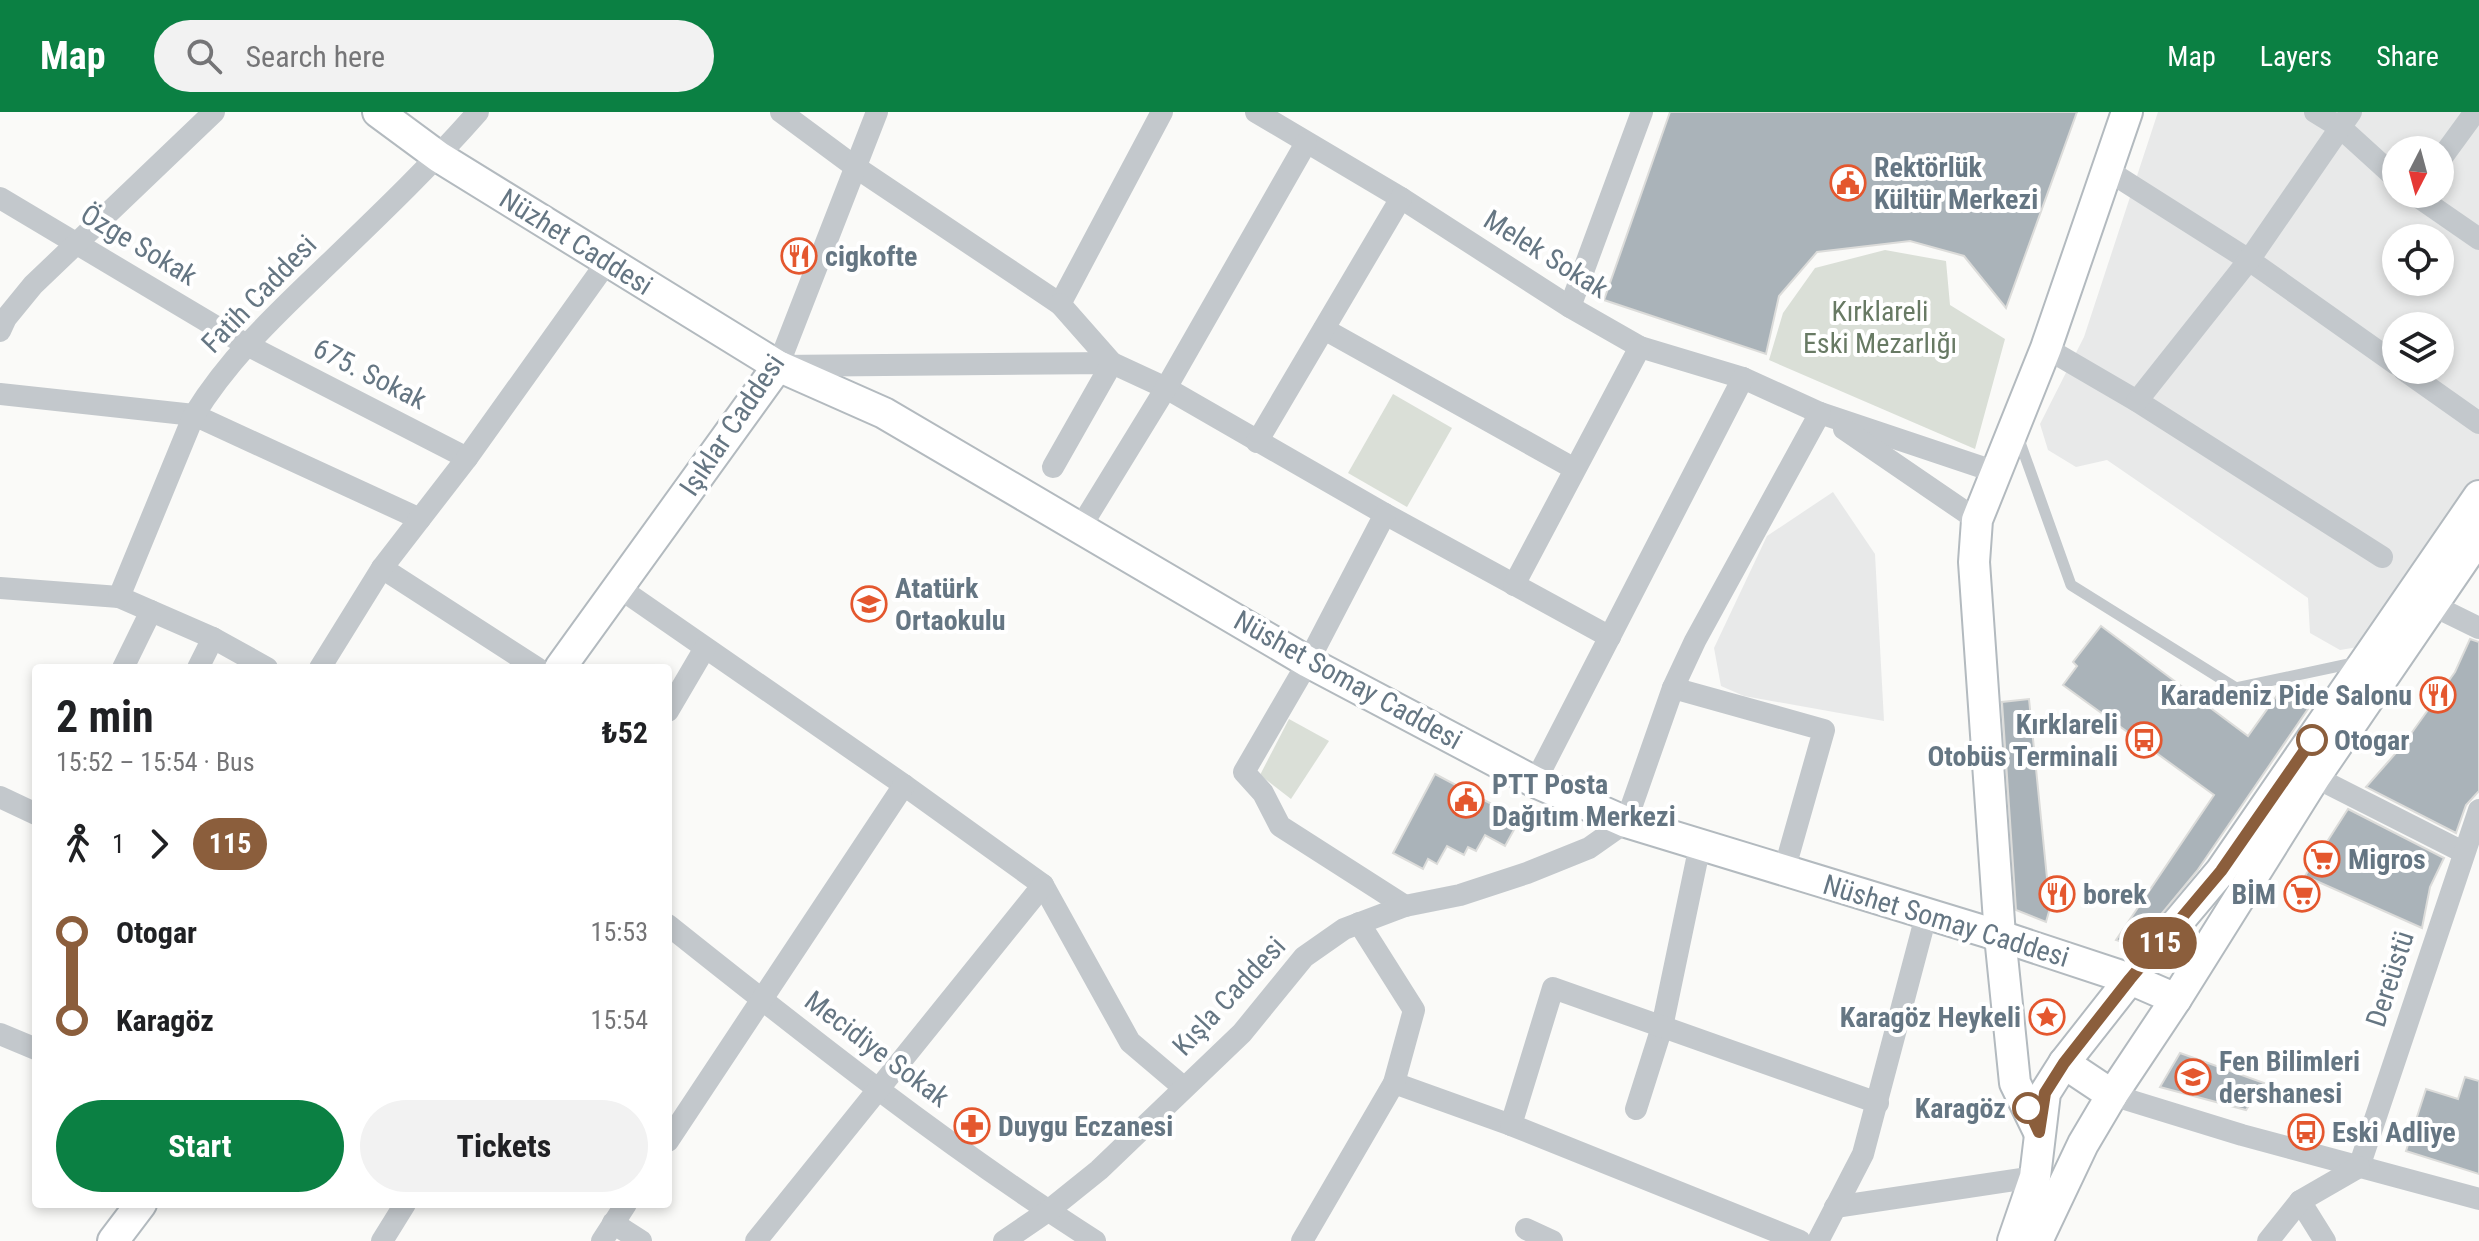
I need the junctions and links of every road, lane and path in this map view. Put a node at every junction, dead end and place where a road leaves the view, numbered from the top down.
1 (214, 112) edge
2 (378, 112) edge
3 (478, 112) edge
4 (781, 112) edge
5 (877, 112) edge
6 (1162, 112) edge
7 (2127, 112) edge
8 (2315, 112) edge
9 (2475, 112) edge
10 (1266, 114) edge
11 (1634, 115) edge
12 (2346, 120) edge
13 (2454, 141) edge
14 (1306, 143) junction
15 (439, 157) junction
16 (2382, 162) edge
17 (854, 166) junction
18 (2107, 170) junction
19 (0, 198) edge
20 (1401, 198) junction
21 (2435, 208) edge
22 (2479, 239) edge
23 (78, 243) junction
24 (2249, 260) junction
25 (607, 262) junction
26 (1060, 304) junction
27 (1570, 307) junction
28 (1324, 329) junction
29 (0, 331) edge
30 (245, 344) junction
31 (1640, 347) junction
32 (2046, 348) junction
33 (2382, 354) edge
34 (1112, 363) junction
35 (778, 366) junction
36 (1743, 378) junction
37 (2424, 384) edge
38 (1166, 388) junction
39 (0, 394) edge
40 (2137, 401) junction
41 (1820, 413) junction
42 (194, 415) junction
43 (2479, 423) edge
44 (2014, 426) junction
45 (1257, 442) junction
46 (467, 458) junction
47 (1053, 467) dead end
48 (1573, 468) junction
49 (1996, 472) junction
50 (2479, 496) edge
51 (1385, 514) junction
52 (420, 519) junction
53 (1977, 520) junction
54 (1080, 528) junction
55 (2479, 537) edge
56 (2382, 557) dead end
57 (382, 568) junction
58 (1514, 585) junction
59 (618, 587) junction
60 (0, 588) edge
61 (119, 597) junction
62 (2432, 605) junction
63 (151, 611) junction
64 (2479, 628) edge
65 (2411, 635) junction
66 (1610, 637) junction
67 (213, 638) junction
68 (705, 648) junction
69 (2366, 661) junction
70 (1308, 662) junction
71 (125, 664) edge
72 (200, 664) edge
73 (260, 664) edge
74 (322, 664) edge
75 (531, 664) edge
76 (563, 664) edge
77 (1673, 688) junction
78 (672, 704) edge
79 (2315, 777) junction
80 (1535, 782) junction
81 (904, 785) junction
82 (0, 797) edge
83 (2479, 810) edge
84 (32, 812) edge
85 (1626, 822) junction
86 (1700, 845) junction
87 (2463, 852) junction
88 (1784, 871) junction
89 (1043, 885) junction
90 (1405, 906) junction
91 (1927, 912) junction
92 (1359, 923) junction
93 (672, 928) edge
94 (2000, 936) junction
95 (2130, 979) junction
96 (2176, 999) junction
97 (762, 1000) junction
98 (1662, 1027) junction
99 (0, 1034) edge
100 (32, 1047) edge
101 (2064, 1063) junction
102 (1394, 1083) junction
103 (1183, 1087) junction
104 (878, 1088) junction
105 (2112, 1095) junction
106 (1878, 1103) junction
107 (1636, 1109) dead end
108 (1511, 1125) junction
109 (2039, 1132) junction
110 (672, 1135) edge
111 (2083, 1144) junction
112 (2359, 1167) junction
113 (2035, 1177) junction
114 (2479, 1199) edge
115 (2300, 1201) junction
116 (1835, 1207) junction
117 (139, 1208) edge
118 (403, 1208) edge
119 (1048, 1211) junction
120 (614, 1223) edge
121 (1526, 1229) dead end
122 (122, 1238) edge
123 (382, 1241) edge
124 (641, 1241) edge
125 (756, 1241) edge
126 (1004, 1241) edge
127 (1095, 1241) edge
128 (1302, 1241) edge
129 (1552, 1241) edge
130 (1800, 1241) edge
131 (1818, 1241) edge
132 (2013, 1241) edge
133 (2037, 1241) edge
134 (2268, 1241) edge
135 (2325, 1241) edge

1 - 23 street
2 - 15 street, Nüzhet Caddesi
3 - 15 street, Fatih Caddesi
4 - 17 street
5 - 17 street, Işıklar Caddesi
6 - 26 street
7 - 18 street
8 - 12 street
9 - 13 street
10 - 14 street, Melek Sokak
11 - 27 street
12 - 16 street
12 - 24 street
14 - 20 street, Melek Sokak
14 - 38 street
15 - 25 street, Nüzhet Caddesi
15 - 30 street, Fatih Caddesi
17 - 26 street
17 - 35 street, Işıklar Caddesi
18 - 24 street
18 - 32 street
19 - 23 street, Özge Sokak
20 - 27 street, Melek Sokak
20 - 28 street
21 - 22 street
23 - 29 street
23 - 30 street, Özge Sokak
24 - 33 street
24 - 40 street
25 - 35 street, Nüzhet Caddesi
25 - 46 street
26 - 34 street
27 - 31 street, Melek Sokak
28 - 45 street
28 - 48 street
30 - 42 street, Fatih Caddesi
30 - 46 street, 675. Sokak
31 - 36 street, Melek Sokak
31 - 48 street
32 - 40 street
32 - 44 street
34 - 35 street
34 - 38 street
34 - 47 street
35 - 54 street, Nüshet Somay Caddesi
35 - 59 street, Işıklar Caddesi
36 - 41 street, Melek Sokak
36 - 66 street
37 - 43 street
38 - 45 street
38 - 54 street
39 - 42 street
40 - 56 street
41 - 49 street, Melek Sokak
41 - 53 street, Melek Sokak
41 - 77 street
42 - 52 street
42 - 61 street, Fatih Caddesi
44 - 49 street
44 - 69 lane
45 - 51 street
46 - 52 street
48 - 58 street
49 - 53 street
50 - 69 street
51 - 58 street
51 - 70 street
52 - 57 street
53 - 94 street
54 - 70 street, Nüshet Somay Caddesi
55 - 62 street
57 - 74 street
57 - 75 street
58 - 66 street
59 - 68 street
59 - 76 street, Işıklar Caddesi
60 - 61 street
61 - 63 street
62 - 64 street
62 - 65 street
63 - 67 street
63 - 71 street
65 - 69 lane
65 - 79 street
66 - 80 street
67 - 72 street
67 - 73 street
68 - 78 street
68 - 81 street
69 - 95 street
70 - 80 street, Nüshet Somay Caddesi
70 - 90 street
77 - 85 street
77 - 88 street
79 - 87 street
79 - 96 street
80 - 85 street, Nüshet Somay Caddesi
81 - 89 street
81 - 97 street
82 - 84 street
83 - 87 street, Dereüstü
85 - 86 street, Nüshet Somay Caddesi
85 - 90 street, Kışla Caddesi
86 - 88 street, Nüshet Somay Caddesi
86 - 98 street
87 - 112 street, Dereüstü
88 - 91 street, Nüshet Somay Caddesi
89 - 103 street
89 - 104 street
90 - 92 street, Kışla Caddesi
91 - 94 street, Nüshet Somay Caddesi
91 - 106 street
92 - 102 street
92 - 103 street, Kışla Caddesi
93 - 97 street, Mecidiye Sokak
94 - 95 street, Nüshet Somay Caddesi
94 - 109 street
95 - 96 street, Nüshet Somay Caddesi
95 - 101 street
96 - 105 street
97 - 104 street, Mecidiye Sokak
97 - 110 street
98 - 106 street
98 - 107 street
98 - 108 street
99 - 100 street
101 - 105 street
101 - 109 street
102 - 108 street
102 - 128 street
103 - 119 street, Kışla Caddesi
104 - 119 street, Mecidiye Sokak
104 - 125 street
105 - 111 street
105 - 112 street
106 - 116 street
108 - 130 street
109 - 111 street
109 - 113 street
111 - 133 street
112 - 114 street
112 - 115 street
113 - 116 street
113 - 132 street
115 - 134 street
115 - 135 street
116 - 131 street
117 - 122 street
118 - 123 street
119 - 126 street, Kışla Caddesi
119 - 127 street, Mecidiye Sokak
120 - 124 street
121 - 129 street

